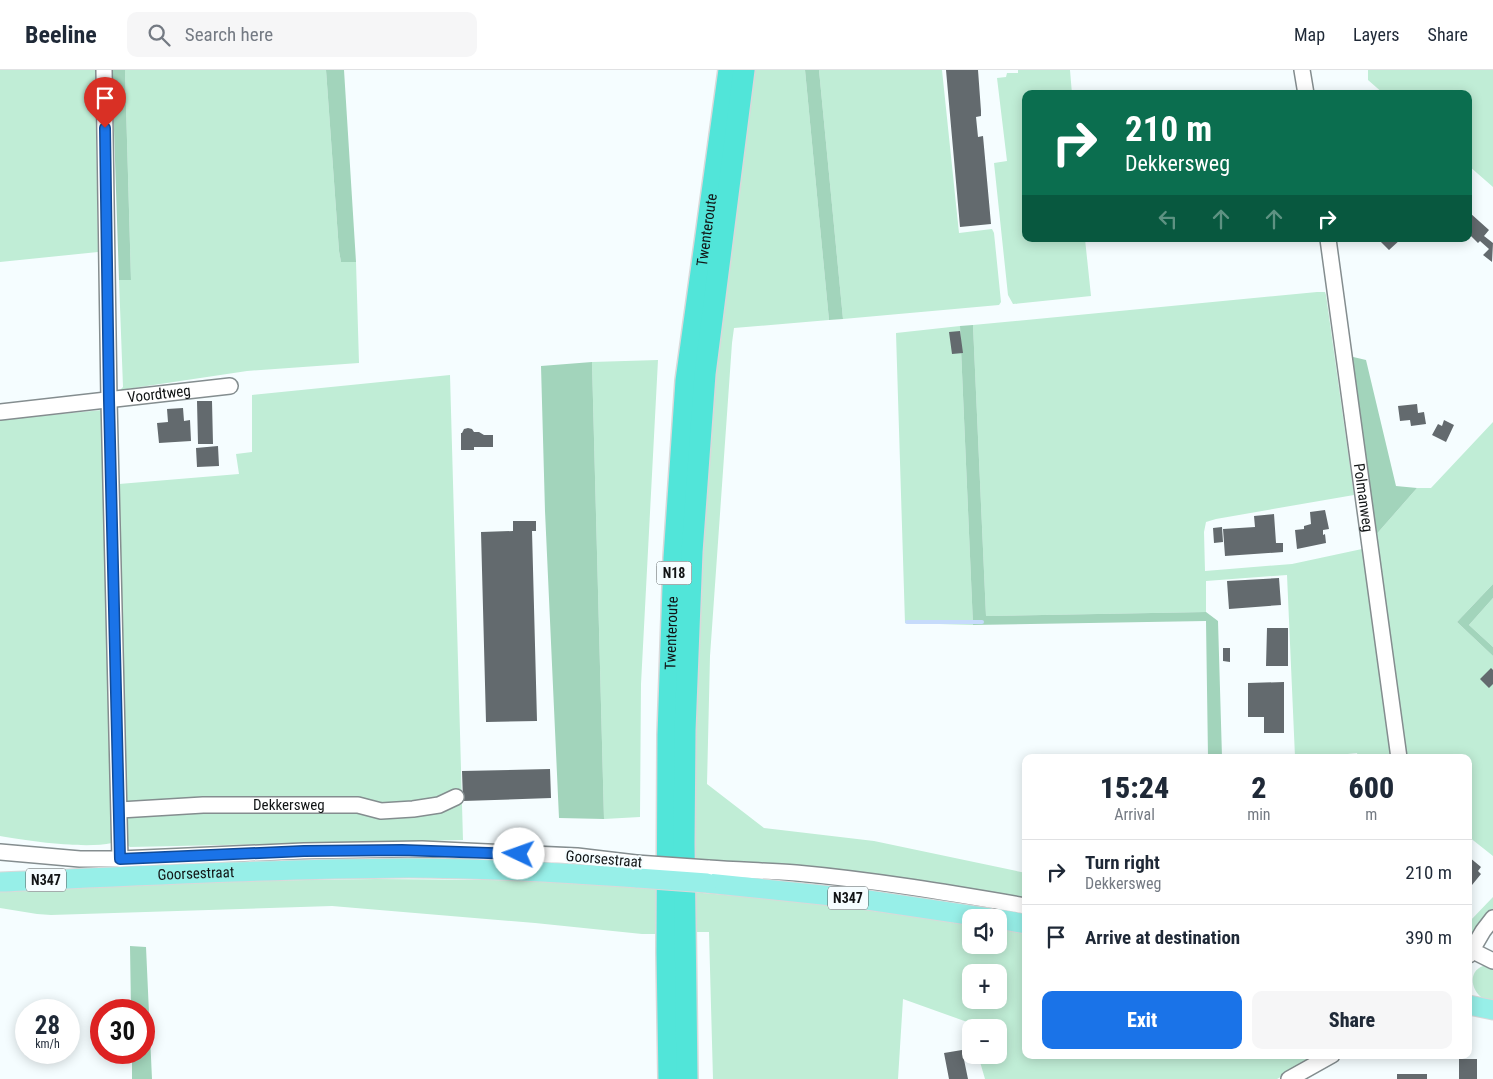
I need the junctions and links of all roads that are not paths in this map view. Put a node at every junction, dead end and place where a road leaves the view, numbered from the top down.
1 (104, 70) edge
2 (729, 70) edge
3 (744, 70) edge
4 (1302, 70) edge
5 (1305, 90) edge
6 (1328, 242) edge
7 (230, 386) dead end
8 (109, 400) junction
9 (0, 412) edge
10 (1399, 754) edge
11 (456, 796) dead end
12 (120, 810) junction
13 (0, 852) edge
14 (120, 859) junction
15 (637, 870) junction
16 (707, 875) junction
17 (0, 882) edge
18 (1022, 905) edge
19 (962, 914) edge
20 (1493, 918) edge
21 (1007, 920) edge
22 (1022, 923) edge
23 (1472, 946) edge
24 (1472, 952) edge
25 (1493, 960) edge
26 (1472, 1006) edge
27 (1493, 1010) edge
28 (1325, 1059) edge
29 (670, 1079) edge
30 (687, 1079) edge
31 (1289, 1079) edge

1 - 8 street
2 - 29 highway, Twenteroute / N18
3 - 30 highway, Twenteroute / N18
4 - 5 street
6 - 10 street, Polmanweg
7 - 8 street, Voordtweg
8 - 9 street, Voordtweg
8 - 12 street
11 - 12 street, Dekkersweg
12 - 14 street
13 - 14 street, Goorsestraat
14 - 15 street, Goorsestraat
15 - 16 main road, Goorsestraat / N347, bridge
15 - 17 main road, Goorsestraat / N347
16 - 18 street, Goorsestraat
16 - 19 main road, Goorsestraat / N347
20 - 23 street
21 - 22 main road
24 - 25 street
26 - 27 main road
28 - 31 street

